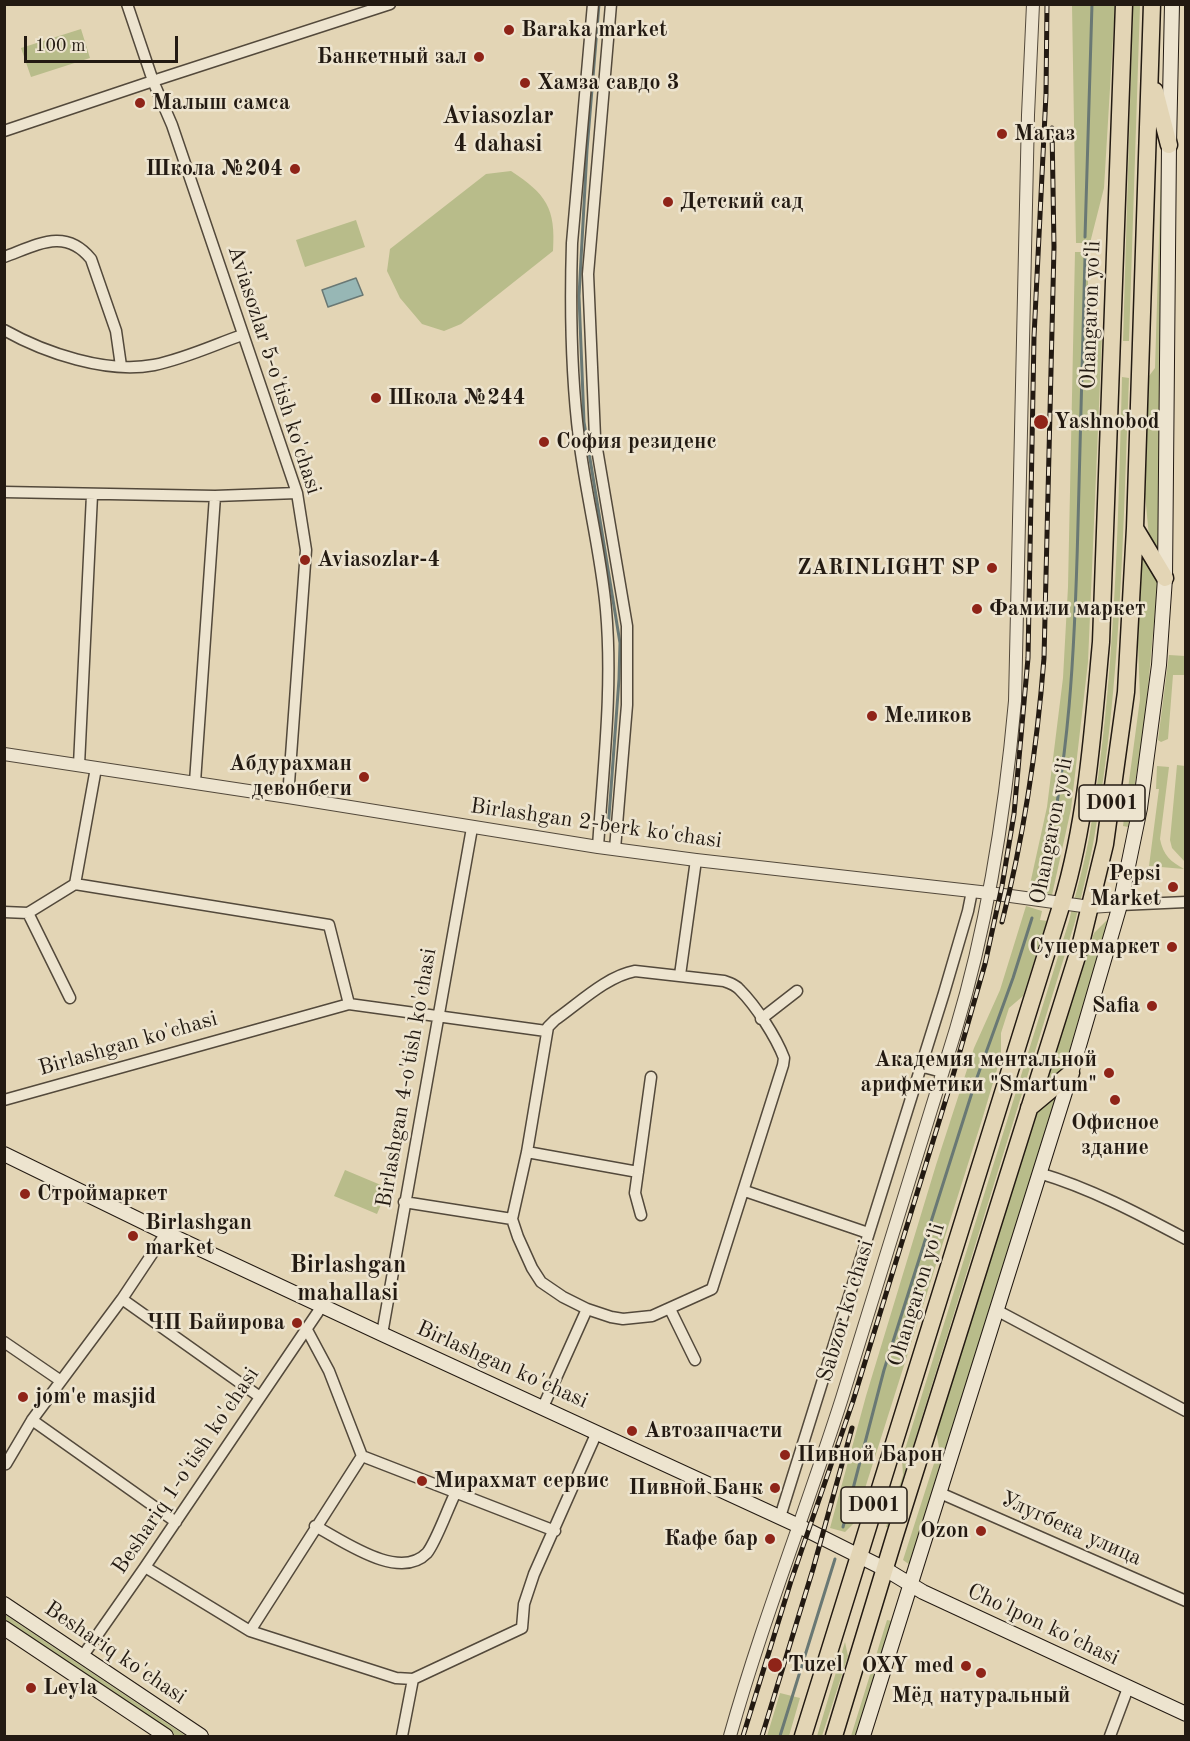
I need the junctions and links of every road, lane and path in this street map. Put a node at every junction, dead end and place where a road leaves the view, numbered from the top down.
1 (127, 4) edge
2 (390, 4) edge
3 (592, 4) edge
4 (611, 4) edge
5 (1033, 4) edge
6 (1124, 4) edge
7 (1152, 4) edge
8 (1173, 4) edge
9 (597, 43) junction
10 (1150, 72) junction
11 (153, 81) junction
12 (4, 131) edge
13 (1169, 145) junction
14 (4, 256) edge
15 (580, 305) junction
16 (4, 330) edge
17 (242, 335) junction
18 (1140, 365) junction
19 (121, 366) junction
20 (1111, 379) junction
21 (4, 492) edge
22 (297, 493) junction
23 (92, 495) junction
24 (215, 496) junction
25 (1135, 528) junction
26 (1165, 578) junction
27 (619, 652) junction
28 (4, 754) edge
29 (79, 765) junction
30 (96, 768) junction
31 (195, 782) junction
32 (288, 797) junction
33 (472, 828) junction
34 (598, 847) junction
35 (615, 849) junction
36 (696, 860) junction
37 (75, 884) junction
38 (972, 891) junction
39 (989, 893) junction
40 (1185, 902) edge
41 (1062, 903) junction
42 (1120, 905) junction
43 (1090, 907) junction
44 (4, 912) edge
45 (28, 913) junction
46 (680, 975) junction
47 (797, 991) dead end
48 (70, 998) dead end
49 (349, 1004) junction
50 (438, 1015) junction
51 (761, 1019) junction
52 (546, 1031) junction
53 (920, 1066) junction
54 (942, 1072) junction
55 (1071, 1073) junction
56 (651, 1077) dead end
57 (4, 1100) edge
58 (1028, 1109) junction
59 (527, 1152) junction
60 (4, 1154) edge
61 (638, 1172) junction
62 (1039, 1173) junction
63 (745, 1191) junction
64 (404, 1202) junction
65 (641, 1215) dead end
66 (512, 1219) junction
67 (166, 1233) junction
68 (868, 1233) junction
69 (1185, 1239) edge
70 (122, 1299) junction
71 (322, 1306) junction
72 (587, 1309) junction
73 (670, 1309) junction
74 (998, 1311) junction
75 (306, 1328) junction
76 (382, 1334) junction
77 (4, 1342) edge
78 (695, 1360) dead end
79 (61, 1381) junction
80 (260, 1397) junction
81 (543, 1407) junction
82 (1185, 1410) edge
83 (32, 1420) junction
84 (597, 1432) junction
85 (362, 1456) junction
86 (4, 1463) edge
87 (940, 1493) junction
88 (455, 1494) junction
89 (780, 1517) junction
90 (176, 1522) junction
91 (799, 1526) junction
92 (315, 1527) junction
93 (555, 1531) junction
94 (859, 1555) junction
95 (145, 1567) junction
96 (885, 1569) junction
97 (911, 1586) junction
98 (1185, 1601) edge
99 (4, 1604) edge
100 (4, 1628) edge
101 (250, 1631) junction
102 (82, 1657) junction
103 (413, 1679) junction
104 (1128, 1688) junction
105 (1185, 1714) edge
106 (166, 1737) edge
107 (201, 1737) edge
108 (402, 1737) edge
109 (730, 1737) edge
110 (803, 1737) edge
111 (834, 1737) edge
112 (863, 1737) edge
113 (1110, 1737) edge

1 - 11 street, Aviasozlar 5-o'tish ko'chasi
2 - 11 street
3 - 9 street
4 - 9 street
5 - 39 street, Sabzor ko'chasi
6 - 20 highway, Ohangaron yoʻli / D001
7 - 10 highway, D001
8 - 13 main road
9 - 15 street
9 - 15 street
10 - 13 highway
10 - 18 highway, D001
11 - 12 street
11 - 17 street, Aviasozlar 5-o'tish ko'chasi
13 - 26 main road
14 - 19 street
15 - 27 street
15 - 27 street
16 - 19 street
17 - 19 street
17 - 22 street, Aviasozlar 5-o'tish ko'chasi
18 - 20 highway
18 - 25 highway, D001
20 - 41 highway, Ohangaron yoʻli / D001
21 - 23 street
22 - 24 street
22 - 32 street, Aviasozlar 5-o'tish ko'chasi
23 - 24 street
23 - 29 street
24 - 31 street
25 - 26 highway
25 - 43 highway, D001
26 - 42 main road
27 - 34 street
27 - 35 street
28 - 29 street, Birlashgan 2-berk ko'chasi
29 - 30 street, Birlashgan 2-berk ko'chasi
30 - 31 street, Birlashgan 2-berk ko'chasi
30 - 37 street
31 - 32 street, Birlashgan 2-berk ko'chasi
32 - 33 street, Birlashgan 2-berk ko'chasi
33 - 34 street, Birlashgan 2-berk ko'chasi
33 - 50 street, Birlashgan 4-o'tish ko'chasi
34 - 35 street, Birlashgan 2-berk ko'chasi
35 - 36 street, Birlashgan 2-berk ko'chasi
36 - 38 street, Birlashgan 2-berk ko'chasi
36 - 46 street
37 - 45 street
37 - 49 street
38 - 39 street, Birlashgan 2-berk ko'chasi
38 - 53 street
39 - 41 street, Birlashgan 2-berk ko'chasi
39 - 54 street, Sabzor ko'chasi
40 - 42 street, Birlashgan 2-berk ko'chasi
41 - 43 street, Birlashgan 2-berk ko'chasi
41 - 94 highway, Ohangaron yoʻli / D001
42 - 43 street, Birlashgan 2-berk ko'chasi
42 - 55 main road
43 - 58 highway, D001
44 - 45 street
45 - 48 street
46 - 51 street
46 - 52 street
47 - 51 street
49 - 50 street, Birlashgan ko'chasi
49 - 57 street, Birlashgan ko'chasi
50 - 52 street, Birlashgan ko'chasi
50 - 64 street, Birlashgan 4-o'tish ko'chasi
51 - 63 street
52 - 59 street
53 - 54 street
53 - 68 street
54 - 91 street, Sabzor ko'chasi
55 - 58 highway
55 - 62 main road
56 - 61 street
58 - 96 highway, D001
59 - 61 street
59 - 66 street
60 - 67 main road, Birlashgan ko'chasi
61 - 65 street
62 - 69 street
62 - 74 main road
63 - 68 street
63 - 73 street
64 - 66 street
64 - 76 street, Birlashgan 4-o'tish ko'chasi
66 - 72 street
67 - 70 street
67 - 71 main road, Birlashgan ko'chasi
68 - 89 street
70 - 79 street
70 - 80 street
71 - 75 street, Beshariq 1-o'tish ko'chasi
71 - 76 main road, Birlashgan ko'chasi
72 - 73 street
72 - 81 street
73 - 78 street
74 - 82 street
74 - 87 main road
75 - 80 street, Beshariq 1-o'tish ko'chasi
75 - 85 street
76 - 81 main road, Birlashgan ko'chasi
77 - 79 street
79 - 83 street
80 - 90 street, Beshariq 1-o'tish ko'chasi
81 - 84 main road, Birlashgan ko'chasi
83 - 86 street
83 - 90 street
84 - 89 main road, Birlashgan ko'chasi
84 - 93 street
85 - 88 street
85 - 92 street
87 - 97 main road
87 - 98 street, Улугбека улица
88 - 92 street
88 - 93 street
89 - 91 main road, Birlashgan ko'chasi
90 - 95 street, Beshariq 1-o'tish ko'chasi
91 - 94 main road, Birlashgan ko'chasi
91 - 109 street, Sabzor ko'chasi
92 - 101 street
93 - 103 street
94 - 96 main road, Birlashgan ko'chasi
94 - 110 highway, Ohangaron yoʻli / D001
95 - 101 street
95 - 102 street, Beshariq 1-o'tish ko'chasi
96 - 97 main road, Cho'lpon ko'chasi
96 - 111 highway, D001
97 - 104 main road, Cho'lpon ko'chasi
97 - 112 main road
99 - 102 main road, Beshariq ko'chasi
100 - 106 main road, Beshariq ko'chasi
101 - 103 street
102 - 107 main road, Beshariq ko'chasi
103 - 108 street
104 - 105 main road, Cho'lpon ko'chasi
104 - 113 street

